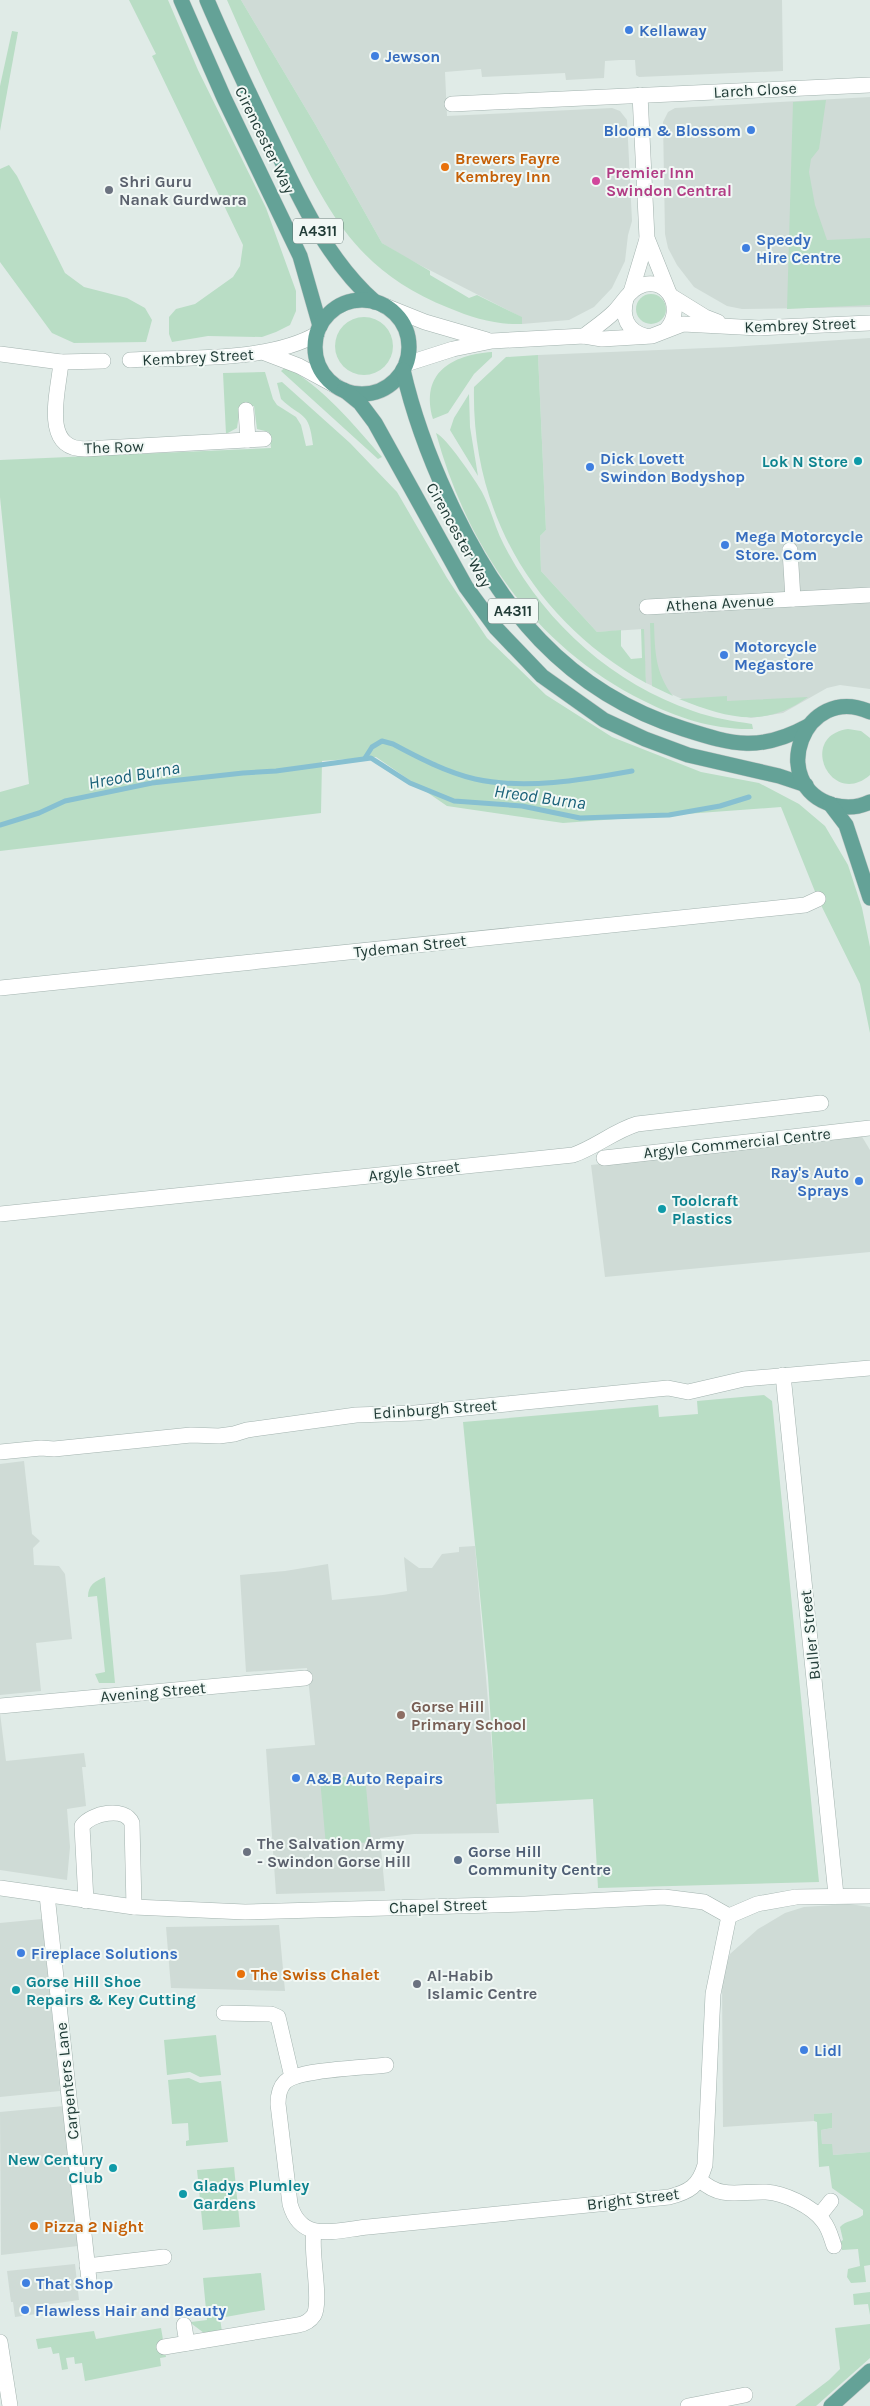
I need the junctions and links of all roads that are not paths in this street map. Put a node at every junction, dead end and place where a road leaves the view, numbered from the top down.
1 (181, 0) edge
2 (207, 0) edge
3 (870, 85) edge
4 (640, 95) junction
5 (452, 104) dead end
6 (647, 238) junction
7 (670, 295) junction
8 (628, 296) junction
9 (380, 304) junction
10 (870, 322) edge
11 (729, 326) junction
12 (667, 329) junction
13 (318, 330) junction
14 (584, 336) junction
15 (645, 336) junction
16 (492, 341) junction
17 (265, 353) junction
18 (0, 354) edge
19 (130, 360) dead end
20 (103, 361) dead end
21 (61, 362) junction
22 (404, 367) junction
23 (340, 388) junction
24 (246, 410) dead end
25 (264, 439) dead end
26 (248, 440) junction
27 (790, 550) dead end
28 (870, 595) edge
29 (793, 599) junction
30 (647, 607) dead end
31 (870, 712) edge
32 (808, 726) junction
33 (806, 785) junction
34 (870, 802) edge
35 (830, 804) junction
36 (870, 898) edge
37 (818, 899) dead end
38 (0, 988) edge
39 (821, 1103) dead end
40 (870, 1128) edge
41 (604, 1158) dead end
42 (0, 1214) edge
43 (870, 1368) edge
44 (783, 1375) junction
45 (0, 1452) edge
46 (305, 1678) dead end
47 (0, 1706) edge
48 (0, 1888) edge
49 (836, 1895) junction
50 (47, 1896) junction
51 (870, 1896) edge
52 (86, 1901) junction
53 (134, 1907) junction
54 (729, 1916) junction
55 (224, 2013) dead end
56 (386, 2066) dead end
57 (292, 2078) junction
58 (700, 2180) junction
59 (831, 2202) dead end
60 (819, 2216) junction
61 (314, 2232) junction
62 (834, 2246) dead end
63 (164, 2258) dead end
64 (184, 2325) dead end
65 (0, 2342) edge
66 (187, 2343) junction
67 (164, 2347) dead end
68 (870, 2371) edge
69 (745, 2395) dead end
70 (10, 2406) edge
71 (688, 2406) edge
72 (831, 2406) edge

1 - 13 main road, Cirencester Way / A4311
2 - 9 main road, Cirencester Way / A4311
3 - 4 street, Larch Close
4 - 5 street, Larch Close
4 - 6 street
6 - 7 street
6 - 8 street
7 - 8 street, Kembrey Street
7 - 11 street, Kembrey Street
7 - 12 street
8 - 14 street, Kembrey Street
8 - 15 street
9 - 13 main road
9 - 16 street, Kembrey Street
9 - 22 main road, A4311
10 - 11 street, Kembrey Street
11 - 12 street, Kembrey Street
12 - 15 street, Kembrey Street
13 - 17 street, Kembrey Street
13 - 23 main road, A4311
14 - 15 street, Kembrey Street
14 - 16 street, Kembrey Street
16 - 22 street, Kembrey Street
17 - 19 street, Kembrey Street
17 - 23 street, Kembrey Street
18 - 21 street
20 - 21 street
21 - 26 street, The Row
22 - 23 main road
22 - 32 main road, Cirencester Way / A4311
23 - 33 main road, Cirencester Way / A4311
24 - 26 street
25 - 26 street, The Row
27 - 29 street, Athena Avenue
28 - 29 street, Athena Avenue
29 - 30 street, Athena Avenue
31 - 32 main road, A4311
32 - 33 main road
33 - 35 main road, A4311
34 - 35 main road
35 - 36 main road, A4311
37 - 38 street, Tydeman Street
39 - 42 street, Argyle Street
40 - 41 street, Argyle Commercial Centre
43 - 44 street, Edinburgh Street
44 - 45 street, Edinburgh Street
44 - 49 street, Buller Street
46 - 47 street, Avening Street
48 - 50 street, Chapel Street
49 - 51 street
49 - 54 street
50 - 52 street, Chapel Street
50 - 63 street, Carpenters Lane
52 - 53 street, Chapel Street
52 - 53 street
53 - 54 street, Chapel Street
54 - 58 street, Bright Street
55 - 57 street
56 - 57 street
57 - 61 street
58 - 60 street
58 - 61 street, Bright Street
59 - 60 street
60 - 62 street
61 - 66 street
64 - 66 street
65 - 70 street
66 - 67 street
68 - 72 main road
69 - 71 street

